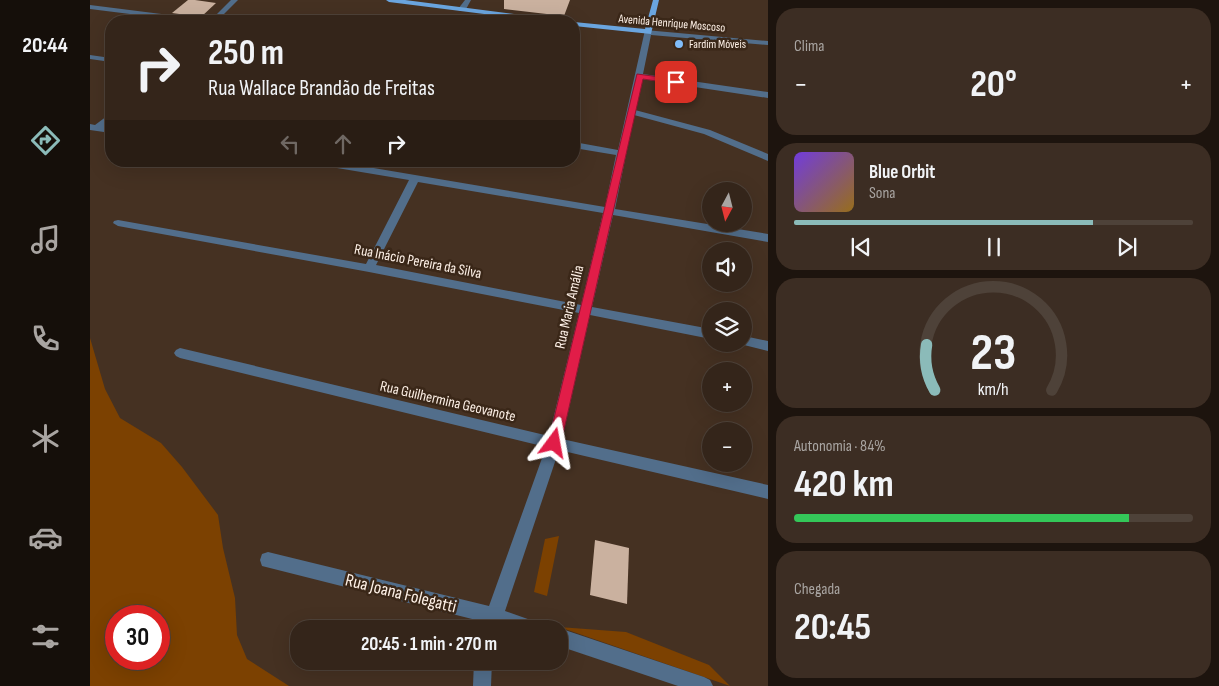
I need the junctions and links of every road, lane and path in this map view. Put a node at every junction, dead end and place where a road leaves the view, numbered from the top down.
1 (235, 0) edge
2 (389, 0) edge
3 (468, 0) edge
4 (656, 0) edge
5 (90, 7) edge
6 (462, 9) junction
7 (153, 15) edge
8 (219, 15) edge
9 (508, 15) edge
10 (580, 25) edge
11 (648, 32) junction
12 (768, 43) edge
13 (90, 57) edge
14 (105, 59) edge
15 (640, 76) junction
16 (768, 95) edge
17 (631, 111) junction
18 (105, 120) edge
19 (94, 128) edge
20 (580, 146) edge
21 (620, 153) junction
22 (768, 158) edge
23 (363, 167) edge
24 (415, 179) junction
25 (609, 211) junction
26 (118, 223) dead end
27 (768, 238) edge
28 (369, 268) junction
29 (585, 308) junction
30 (702, 332) edge
31 (752, 343) edge
32 (768, 346) edge
33 (180, 353) dead end
34 (554, 443) junction
35 (768, 492) edge
36 (268, 560) dead end
37 (485, 620) edge
38 (493, 620) edge
39 (568, 640) edge
40 (483, 670) edge
41 (482, 686) edge
42 (704, 686) edge

1 - 8 street
2 - 6 main road
3 - 6 street
4 - 11 main road, Rua Maria Amália
5 - 7 street
6 - 9 main road
10 - 11 main road, Avenida Henrique Moscoso
11 - 12 street, Avenida Henrique Moscoso
11 - 15 street, Rua Maria Amália
13 - 14 street
15 - 16 street
15 - 17 street, Rua Maria Amália
17 - 21 street, Rua Maria Amália
17 - 22 street
18 - 19 street
20 - 21 street
21 - 25 street, Rua Maria Amália
23 - 24 street
24 - 25 street
24 - 28 street
25 - 27 street
25 - 29 street, Rua Maria Amália
26 - 28 street, Rua Inácio Pereira da Silva
28 - 29 street, Rua Inácio Pereira da Silva
29 - 30 street, Rua Inácio Pereira da Silva
29 - 34 street, Rua Maria Amália
31 - 32 street
33 - 34 street, Rua Guilhermina Geovanote
34 - 35 street, Rua Guilhermina Geovanote
34 - 38 street, Rua Maria Amália
36 - 37 street, Rua Joana Folegatti
39 - 42 street
40 - 41 street

